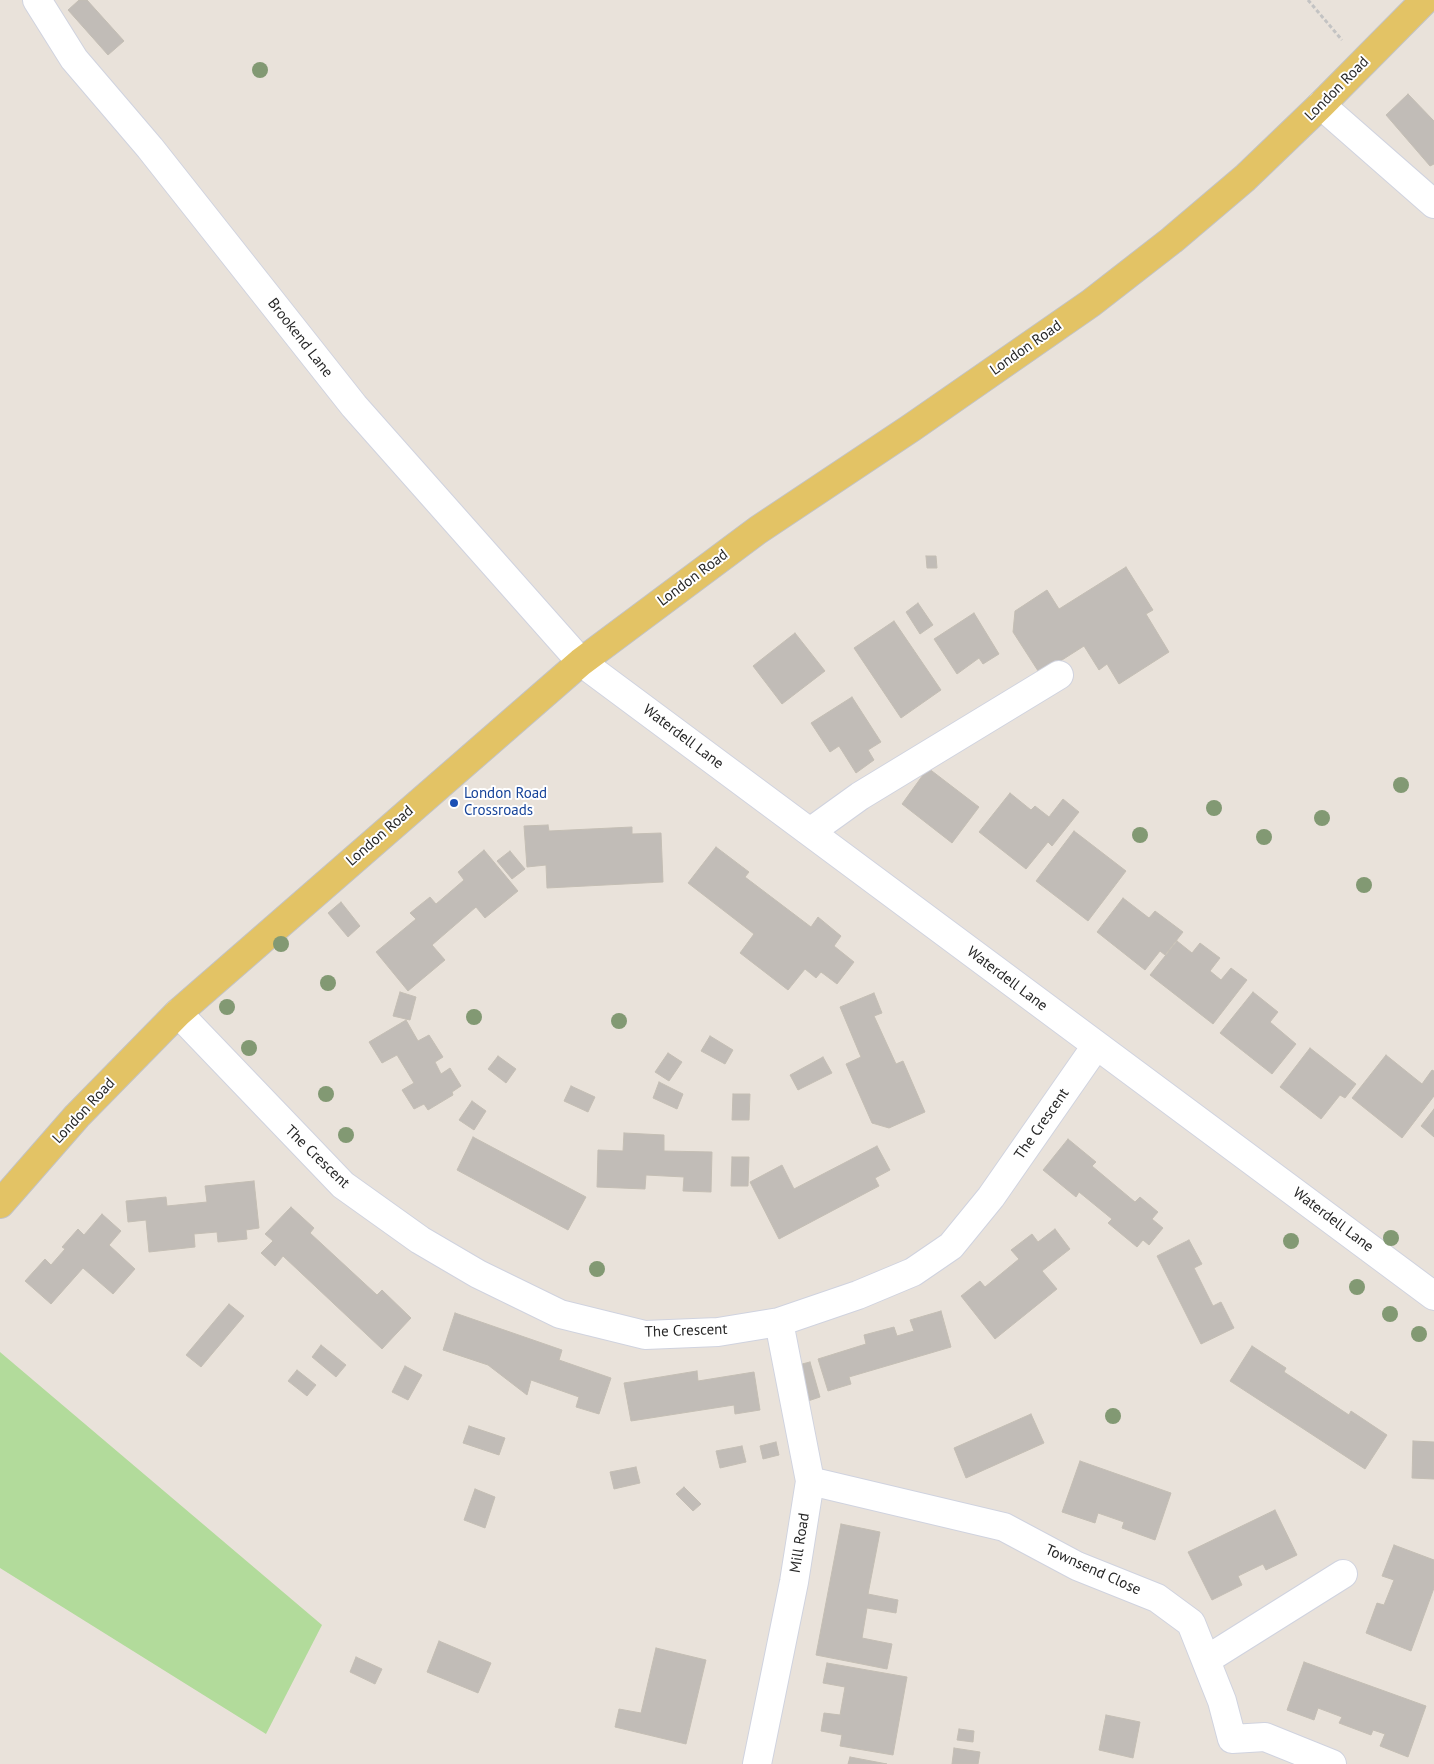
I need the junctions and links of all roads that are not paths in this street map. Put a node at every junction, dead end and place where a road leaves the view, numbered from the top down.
1 (37, 0) edge
2 (1425, 0) edge
3 (1322, 105) junction
4 (1434, 204) edge
5 (581, 662) junction
6 (1059, 675) dead end
7 (810, 832) junction
8 (178, 1013) junction
9 (1096, 1046) junction
10 (0, 1204) edge
11 (1434, 1296) edge
12 (779, 1322) junction
13 (810, 1481) junction
14 (1344, 1574) dead end
15 (1206, 1660) junction
16 (757, 1764) edge
17 (1332, 1764) edge

1 - 5 street, Brookend Lane
2 - 3 main road, London Road
3 - 4 street
3 - 5 main road, London Road
5 - 7 street, Waterdell Lane
5 - 8 main road, London Road
6 - 7 street
7 - 9 street, Waterdell Lane
8 - 10 main road, London Road
8 - 12 street, The Crescent
9 - 11 street, Waterdell Lane
9 - 12 street, The Crescent
12 - 13 street, Mill Road
13 - 15 street, Townsend Close
13 - 16 street, Mill Road
14 - 15 street
15 - 17 street, Townsend Close

